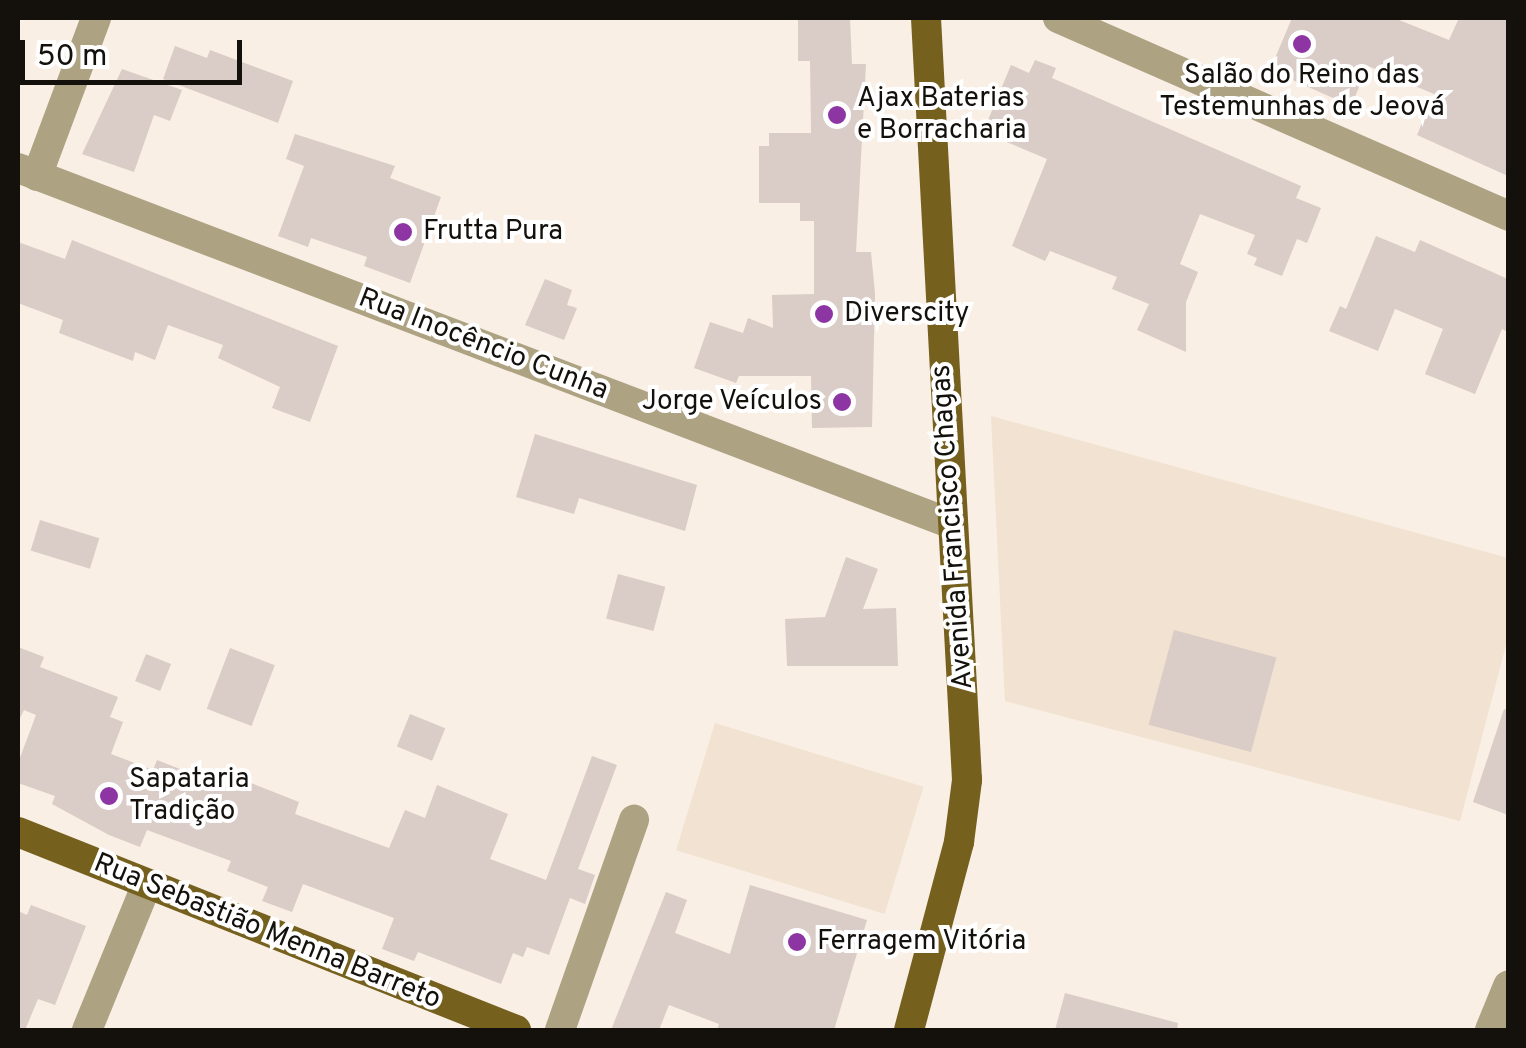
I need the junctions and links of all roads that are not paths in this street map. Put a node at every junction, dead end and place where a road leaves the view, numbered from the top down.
1 (96, 18) edge
2 (926, 18) edge
3 (1058, 18) edge
4 (28, 172) edge
5 (1508, 216) edge
6 (948, 522) junction
7 (634, 820) dead end
8 (18, 832) edge
9 (146, 884) junction
10 (1508, 986) edge
11 (87, 1030) edge
12 (516, 1030) edge
13 (560, 1030) edge
14 (909, 1030) edge
15 (1494, 1030) edge

1 - 4 street
2 - 6 main road, Avenida Francisco Chagas
3 - 5 street
4 - 6 street, Rua Inocêncio Cunha
6 - 14 main road, Avenida Francisco Chagas
7 - 13 street
8 - 9 main road, Rua Sebastião Menna Barreto
9 - 11 street
9 - 12 main road, Rua Sebastião Menna Barreto
10 - 15 street

